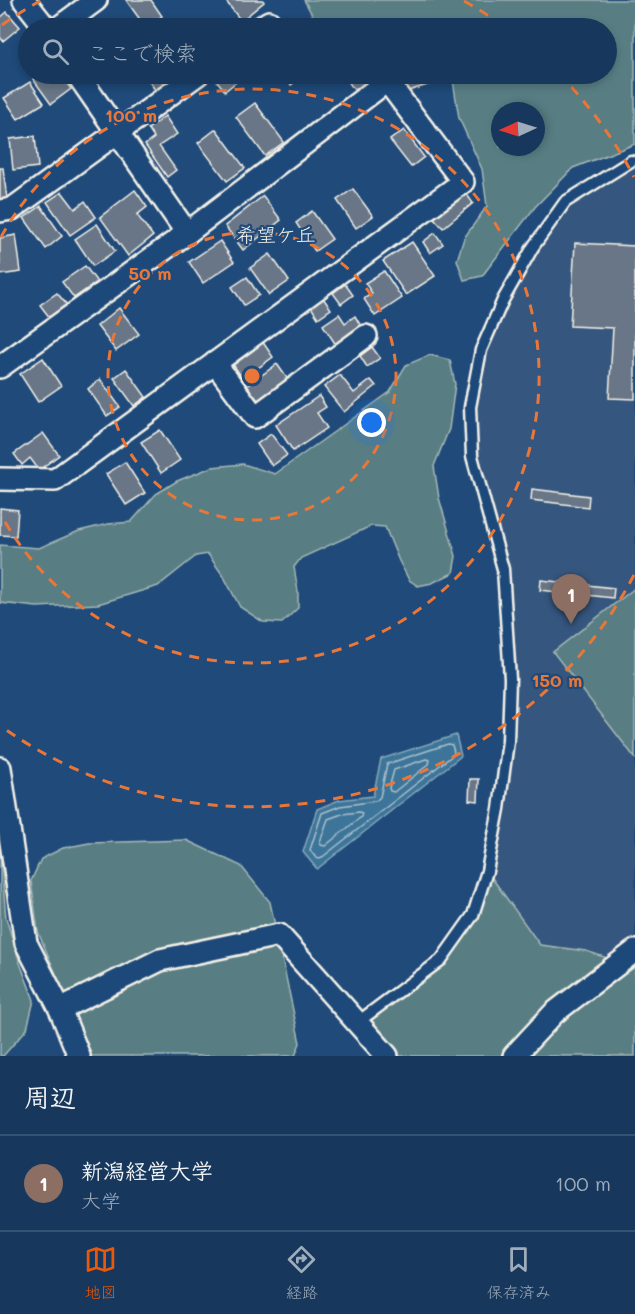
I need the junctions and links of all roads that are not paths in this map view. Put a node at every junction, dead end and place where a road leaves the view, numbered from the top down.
1 (24, 0) edge
2 (96, 0) edge
3 (38, 18) edge
4 (72, 18) edge
5 (84, 84) edge
6 (184, 84) edge
7 (383, 84) edge
8 (389, 84) edge
9 (117, 132) junction
10 (631, 161) dead end
11 (0, 211) edge
12 (187, 233) junction
13 (366, 336) dead end
14 (215, 363) junction
15 (0, 367) edge
16 (0, 479) edge
17 (0, 768) edge
18 (635, 951) edge
19 (60, 1009) junction
20 (358, 1022) junction
21 (78, 1056) edge
22 (387, 1056) edge
23 (514, 1056) edge

1 - 3 street
2 - 4 street
5 - 9 street
6 - 9 street
7 - 12 street
8 - 14 street
9 - 11 street
9 - 12 street
10 - 20 lane
12 - 15 street
13 - 14 street
14 - 16 street
17 - 19 street
18 - 23 street
19 - 20 street
19 - 21 street
20 - 22 street

